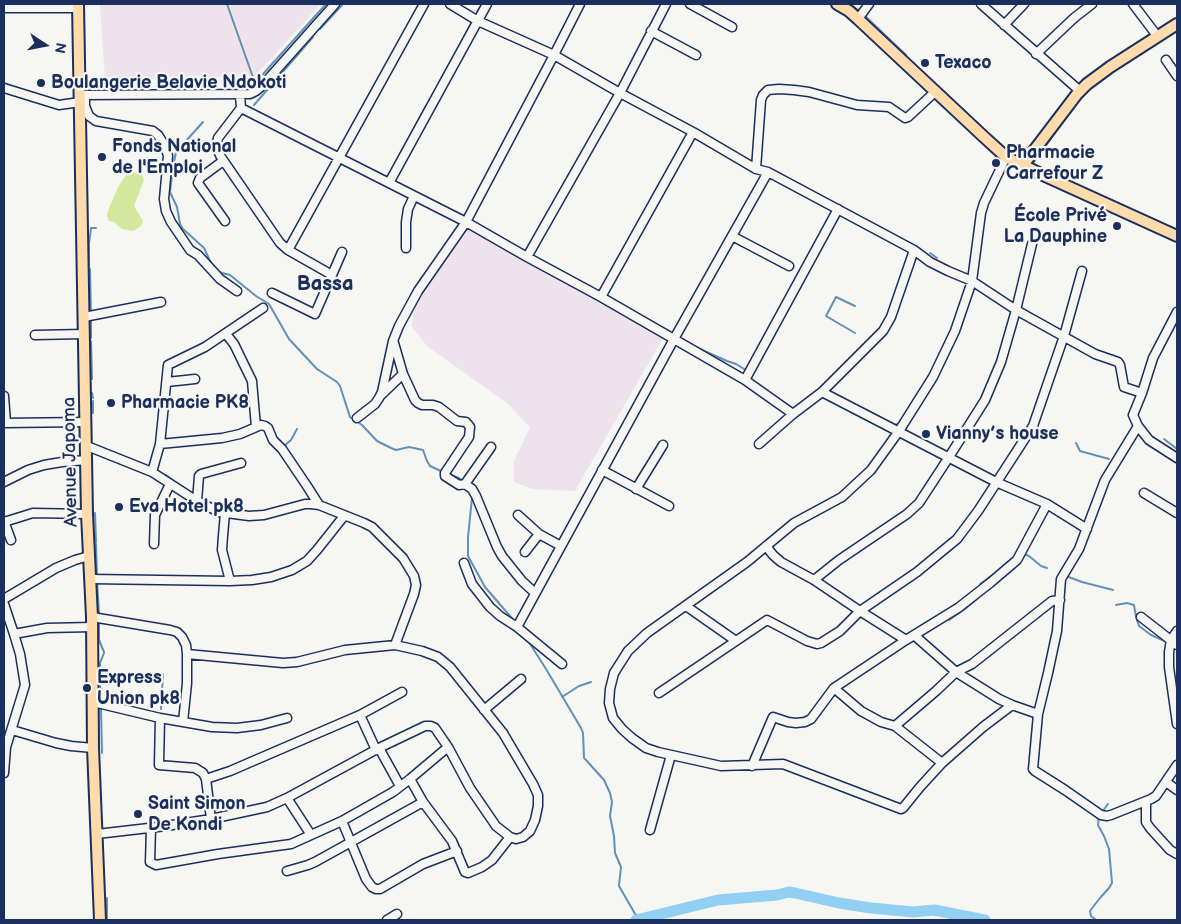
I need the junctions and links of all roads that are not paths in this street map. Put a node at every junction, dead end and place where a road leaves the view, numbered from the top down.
1 (335, 4) edge
2 (424, 4) edge
3 (450, 4) edge
4 (487, 4) edge
5 (580, 4) edge
6 (666, 4) edge
7 (690, 4) edge
8 (837, 4) edge
9 (869, 4) edge
10 (981, 4) edge
11 (1024, 4) edge
12 (1092, 4) edge
13 (1133, 4) edge
14 (78, 6) edge
15 (4, 8) edge
16 (858, 18) junction
17 (478, 21) junction
18 (1004, 24) junction
19 (1177, 24) edge
20 (732, 27) dead end
21 (651, 31) junction
22 (1158, 37) junction
23 (1036, 54) junction
24 (554, 55) junction
25 (696, 55) dead end
26 (1166, 60) dead end
27 (1177, 76) edge
28 (4, 88) edge
29 (936, 91) junction
30 (1080, 92) junction
31 (620, 93) junction
32 (240, 95) junction
33 (81, 97) junction
34 (241, 108) junction
35 (693, 132) junction
36 (1006, 157) junction
37 (338, 158) junction
38 (223, 161) junction
39 (1023, 164) junction
40 (756, 169) junction
41 (768, 172) junction
42 (389, 183) junction
43 (414, 196) junction
44 (838, 209) junction
45 (225, 221) dead end
46 (466, 222) junction
47 (732, 236) junction
48 (1177, 236) edge
49 (1032, 244) dead end
50 (406, 248) dead end
51 (288, 250) junction
52 (914, 250) junction
53 (342, 252) dead end
54 (527, 257) junction
55 (789, 266) dead end
56 (1082, 271) dead end
57 (332, 275) junction
58 (972, 281) junction
59 (237, 291) dead end
60 (272, 294) dead end
61 (601, 297) junction
62 (161, 302) dead end
63 (263, 308) dead end
64 (1016, 310) junction
65 (1177, 312) edge
66 (84, 318) junction
67 (84, 334) junction
68 (226, 334) junction
69 (35, 335) dead end
70 (1064, 336) junction
71 (674, 339) junction
72 (393, 341) junction
73 (403, 374) junction
74 (195, 379) dead end
75 (745, 380) junction
76 (167, 382) junction
77 (822, 392) junction
78 (1142, 393) junction
79 (4, 396) edge
80 (375, 404) junction
81 (793, 414) junction
82 (358, 418) dead end
83 (86, 422) junction
84 (5, 423) edge
85 (1138, 426) junction
86 (256, 427) junction
87 (899, 432) junction
88 (160, 444) junction
89 (759, 444) dead end
90 (664, 445) dead end
91 (87, 446) junction
92 (491, 447) dead end
93 (949, 457) junction
94 (1177, 458) edge
95 (87, 460) junction
96 (241, 463) dead end
97 (602, 470) junction
98 (152, 472) junction
99 (4, 482) edge
100 (996, 482) junction
101 (170, 484) junction
102 (466, 484) junction
103 (636, 489) junction
104 (1144, 493) dead end
105 (197, 501) junction
106 (1047, 504) junction
107 (319, 505) junction
108 (668, 506) dead end
109 (225, 513) junction
110 (1177, 513) edge
111 (87, 514) junction
112 (518, 515) dead end
113 (344, 516) junction
114 (4, 522) edge
115 (1087, 529) junction
116 (539, 534) junction
117 (11, 540) dead end
118 (154, 544) dead end
119 (561, 546) junction
120 (766, 546) junction
121 (525, 552) dead end
122 (89, 556) junction
123 (464, 563) dead end
124 (90, 579) junction
125 (814, 580) junction
126 (230, 582) junction
127 (535, 593) junction
128 (4, 599) edge
129 (1060, 600) junction
130 (4, 604) edge
131 (686, 606) junction
132 (860, 611) junction
133 (1140, 617) dead end
134 (92, 622) junction
135 (517, 627) junction
136 (1177, 631) edge
137 (14, 634) junction
138 (914, 635) junction
139 (736, 640) junction
140 (906, 640) junction
141 (1174, 642) edge
142 (395, 645) junction
143 (187, 654) junction
144 (562, 664) dead end
145 (956, 672) junction
146 (521, 680) dead end
147 (834, 688) junction
148 (402, 692) dead end
149 (659, 693) dead end
150 (93, 702) junction
151 (1012, 706) junction
152 (484, 710) junction
153 (1038, 714) junction
154 (360, 716) junction
155 (160, 718) junction
156 (287, 718) dead end
157 (183, 722) junction
158 (1177, 724) edge
159 (895, 726) junction
160 (12, 730) junction
161 (448, 747) junction
162 (93, 748) junction
163 (378, 749) junction
164 (671, 755) junction
165 (942, 763) junction
166 (1177, 765) edge
167 (752, 766) junction
168 (4, 774) edge
169 (206, 779) junction
170 (410, 780) junction
171 (1166, 782) junction
172 (400, 786) junction
173 (1177, 790) edge
174 (287, 798) junction
175 (423, 802) junction
176 (1146, 802) junction
177 (211, 819) junction
178 (342, 821) junction
179 (151, 828) junction
180 (650, 830) dead end
181 (97, 834) junction
182 (311, 835) junction
183 (510, 836) junction
184 (350, 843) junction
185 (457, 851) junction
186 (1177, 854) edge
187 (287, 870) dead end
188 (397, 914) dead end
189 (100, 920) edge
190 (387, 920) edge

1 - 32 street
2 - 37 street
3 - 17 street
4 - 17 street
5 - 24 street
6 - 21 street
7 - 20 street
8 - 16 main road
9 - 16 street
10 - 18 street
11 - 18 street
12 - 23 street
13 - 22 street
14 - 15 street
14 - 33 main road, Avenue Japoma
16 - 29 main road
17 - 24 street
17 - 42 street
18 - 23 street
19 - 22 main road
21 - 25 street
21 - 31 street
22 - 30 main road
23 - 30 street
24 - 31 street
24 - 46 street
26 - 27 street
28 - 33 street
29 - 36 main road
29 - 40 street
30 - 39 main road
31 - 35 street
31 - 54 street
32 - 33 street
32 - 34 street
33 - 59 street
33 - 66 main road, Avenue Japoma
34 - 37 street
34 - 38 street
35 - 40 street
35 - 61 street
36 - 39 main road
36 - 58 street
37 - 42 street
37 - 51 street
38 - 45 street
38 - 51 street
39 - 48 main road
40 - 41 street
41 - 44 street
41 - 47 street
42 - 43 street
43 - 46 street
43 - 50 street
44 - 52 street
44 - 75 street
46 - 54 street
46 - 72 street
47 - 55 street
47 - 71 street
49 - 64 street
51 - 57 street
52 - 58 street
52 - 77 street
53 - 57 street
54 - 61 street
56 - 70 street
57 - 60 street
58 - 64 street
58 - 87 street
61 - 71 street
62 - 66 street
63 - 68 street
64 - 70 street
64 - 93 street
65 - 78 street
66 - 67 main road, Avenue Japoma
67 - 69 street
67 - 83 main road, Avenue Japoma
68 - 76 street
68 - 86 street
70 - 78 street
70 - 100 street
71 - 75 street
71 - 97 street
72 - 73 street
72 - 80 street
73 - 80 street
73 - 102 street
74 - 76 street
75 - 81 street
76 - 88 street
77 - 81 street
77 - 87 street
78 - 85 street
79 - 84 street
80 - 82 street
81 - 89 street
83 - 84 street
83 - 91 main road, Avenue Japoma
85 - 94 street
85 - 115 street
86 - 88 street
86 - 107 street
87 - 93 street
87 - 120 street
88 - 98 street
90 - 103 street
91 - 95 main road, Avenue Japoma
91 - 98 street
92 - 102 street
93 - 100 street
93 - 125 street
95 - 99 street
95 - 111 main road, Avenue Japoma
96 - 105 street
97 - 103 street
97 - 119 street
98 - 101 street
100 - 106 street
100 - 132 street
101 - 105 street
101 - 118 street
102 - 127 street
103 - 108 street
104 - 110 street
105 - 109 street
106 - 115 street
106 - 138 street
107 - 109 street
107 - 113 street
109 - 126 street
111 - 114 street
111 - 122 main road, Avenue Japoma
112 - 116 street
113 - 126 street
113 - 142 street
114 - 117 street
115 - 129 street
116 - 119 street
116 - 121 street
119 - 127 street
120 - 125 street
120 - 131 street
122 - 124 main road, Avenue Japoma
122 - 128 street
123 - 135 street
124 - 126 street
124 - 134 main road, Avenue Japoma
125 - 132 street
127 - 135 street
129 - 145 street
129 - 153 street
130 - 137 street
131 - 139 street
131 - 164 street
132 - 139 street
132 - 140 street
133 - 141 street
134 - 137 street
134 - 143 street
134 - 150 main road, Avenue Japoma
135 - 144 street
136 - 141 street
137 - 160 street
138 - 140 street
138 - 145 street
139 - 149 street
140 - 147 street
141 - 158 street
142 - 143 street
142 - 152 street
143 - 157 street
145 - 151 street
145 - 159 street
146 - 152 street
147 - 159 street
147 - 167 street
148 - 154 street
150 - 155 street
150 - 162 main road, Avenue Japoma
151 - 153 street
151 - 165 street
152 - 183 street
153 - 176 street
154 - 163 street
154 - 169 street
155 - 157 street
155 - 169 street
156 - 157 street
159 - 165 street
160 - 162 street
160 - 168 street
161 - 163 street
161 - 170 street
161 - 183 street
162 - 181 main road, Avenue Japoma
163 - 172 street
163 - 174 street
164 - 167 street
164 - 180 street
165 - 167 street
166 - 171 street
169 - 177 street
170 - 172 street
170 - 175 street
171 - 173 street
171 - 176 street
172 - 178 street
174 - 177 street
174 - 182 street
175 - 184 street
175 - 185 street
176 - 186 street
177 - 179 street
178 - 182 street
178 - 184 street
179 - 181 street
179 - 182 street
181 - 189 main road, Avenue Japoma
183 - 185 street
184 - 185 street
184 - 187 street
188 - 190 street

